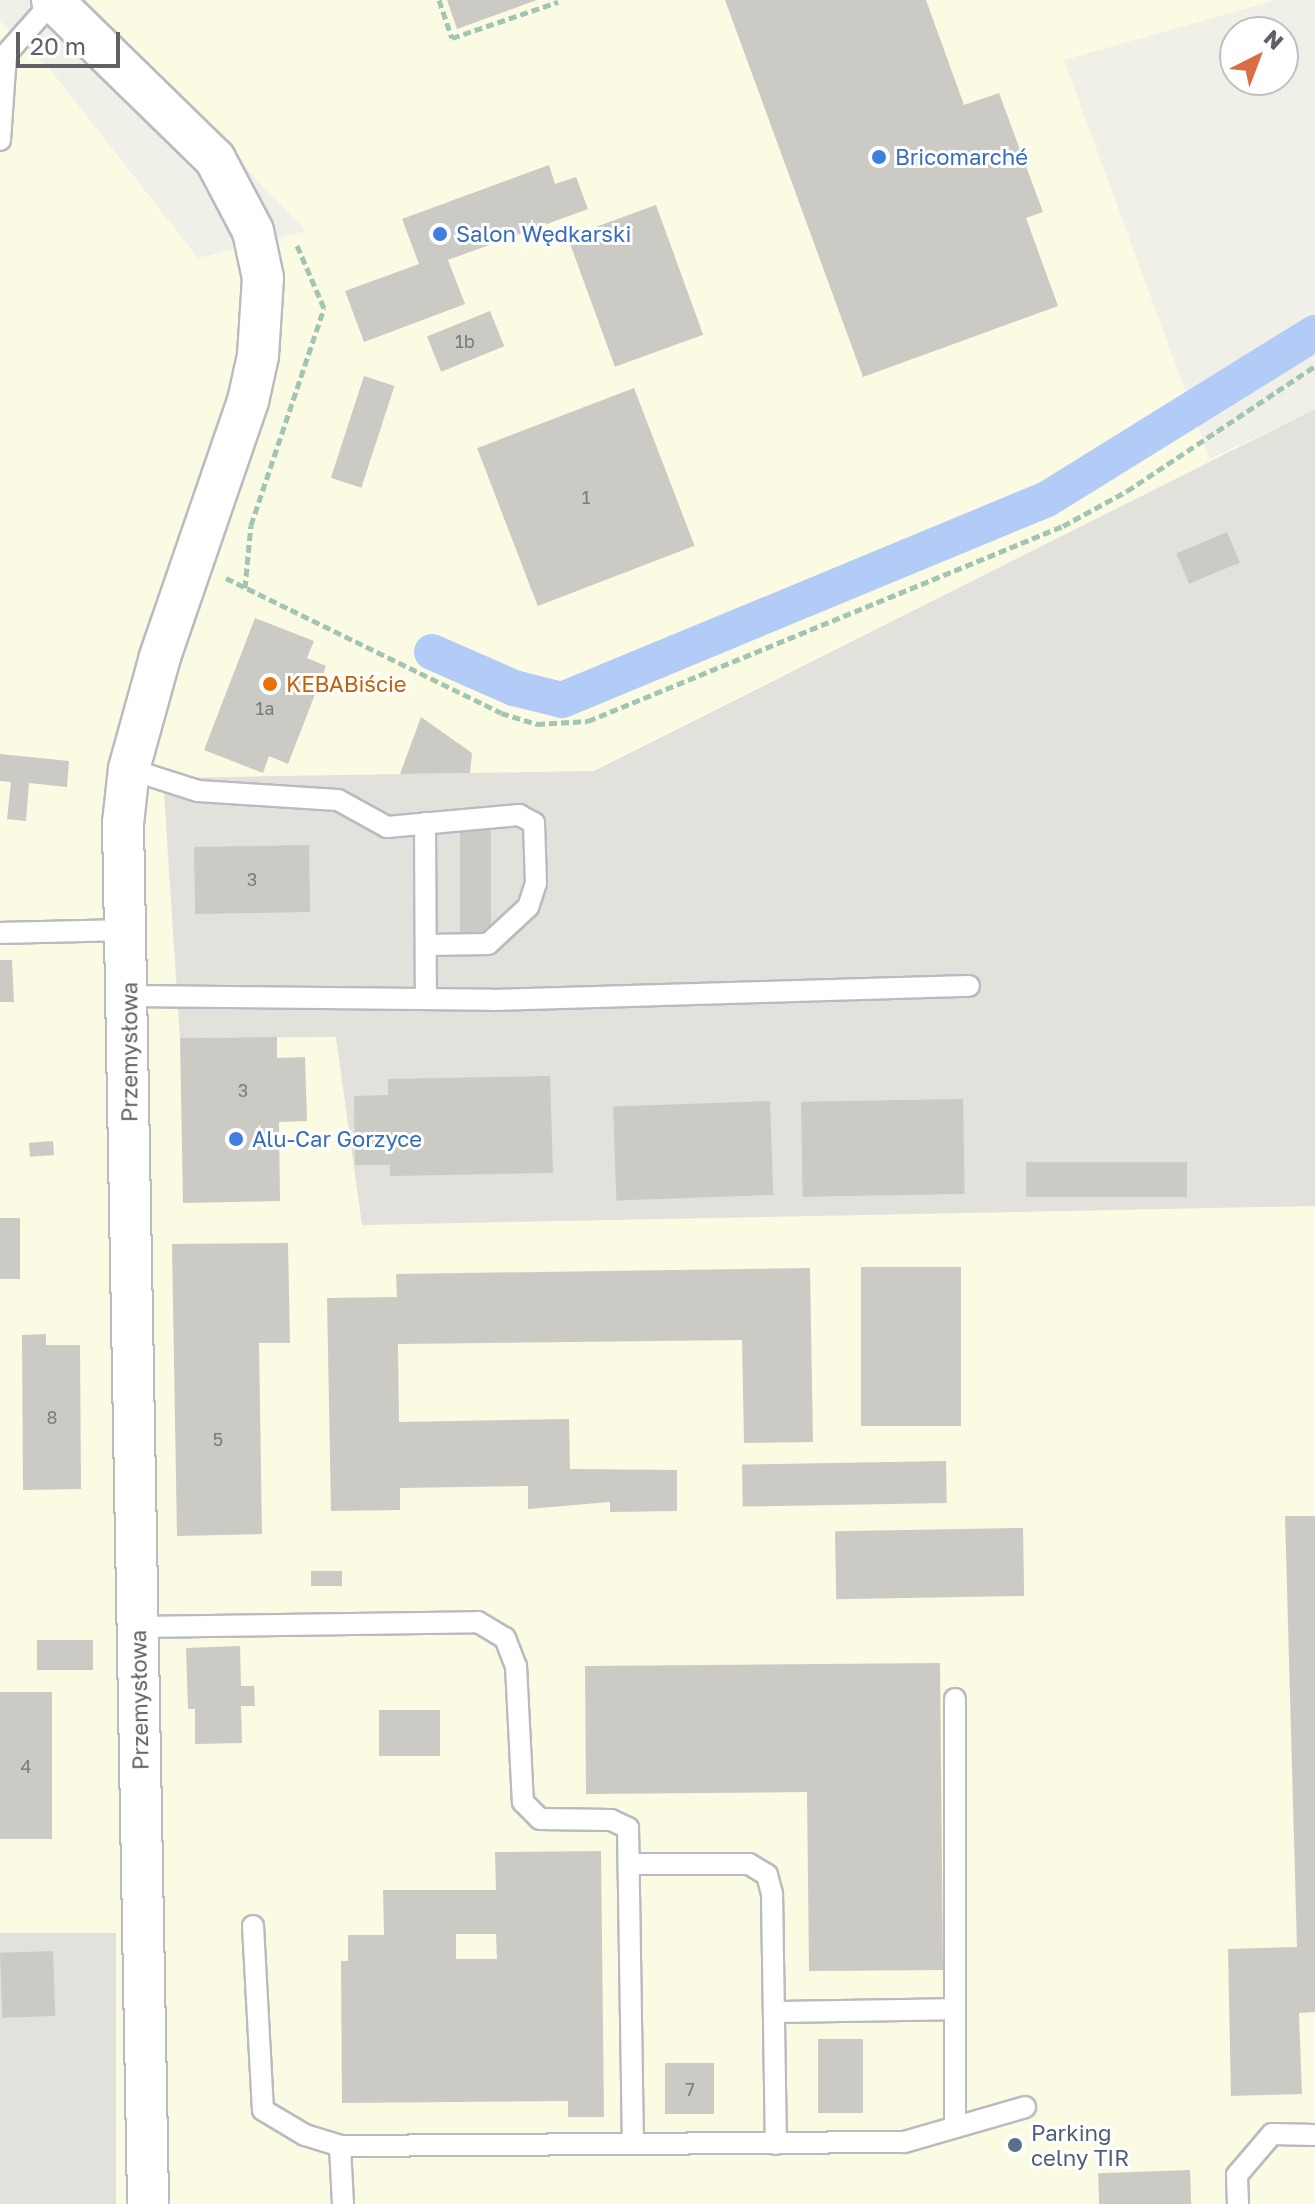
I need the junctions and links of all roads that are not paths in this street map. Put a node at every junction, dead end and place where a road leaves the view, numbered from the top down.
1 (52, 0) edge
2 (3, 58) edge
3 (0, 140) edge
4 (129, 769) junction
5 (425, 823) junction
6 (128, 930) junction
7 (0, 933) edge
8 (427, 945) junction
9 (969, 986) dead end
10 (129, 996) junction
11 (426, 999) junction
12 (137, 1627) junction
13 (955, 1699) dead end
14 (630, 1864) junction
15 (253, 1926) dead end
16 (955, 2009) junction
17 (774, 2012) junction
18 (1025, 2107) dead end
19 (955, 2127) junction
20 (1315, 2135) edge
21 (633, 2144) junction
22 (776, 2144) junction
23 (340, 2146) junction
24 (148, 2204) edge
25 (343, 2204) edge
26 (1238, 2204) edge

1 - 2 lane
1 - 4 street, Przemysłowa
2 - 3 lane
4 - 5 lane
4 - 6 street, Przemysłowa
5 - 8 lane
5 - 8 lane
6 - 7 lane
6 - 10 street, Przemysłowa
8 - 11 lane
9 - 11 lane
10 - 11 lane
10 - 12 street, Przemysłowa
12 - 14 lane
12 - 24 street, Przemysłowa
13 - 16 lane
14 - 17 lane
14 - 21 lane
15 - 23 lane
16 - 17 lane
16 - 19 lane
17 - 22 lane
18 - 19 lane
19 - 22 lane
20 - 26 lane
21 - 22 lane
21 - 23 lane
23 - 25 lane

